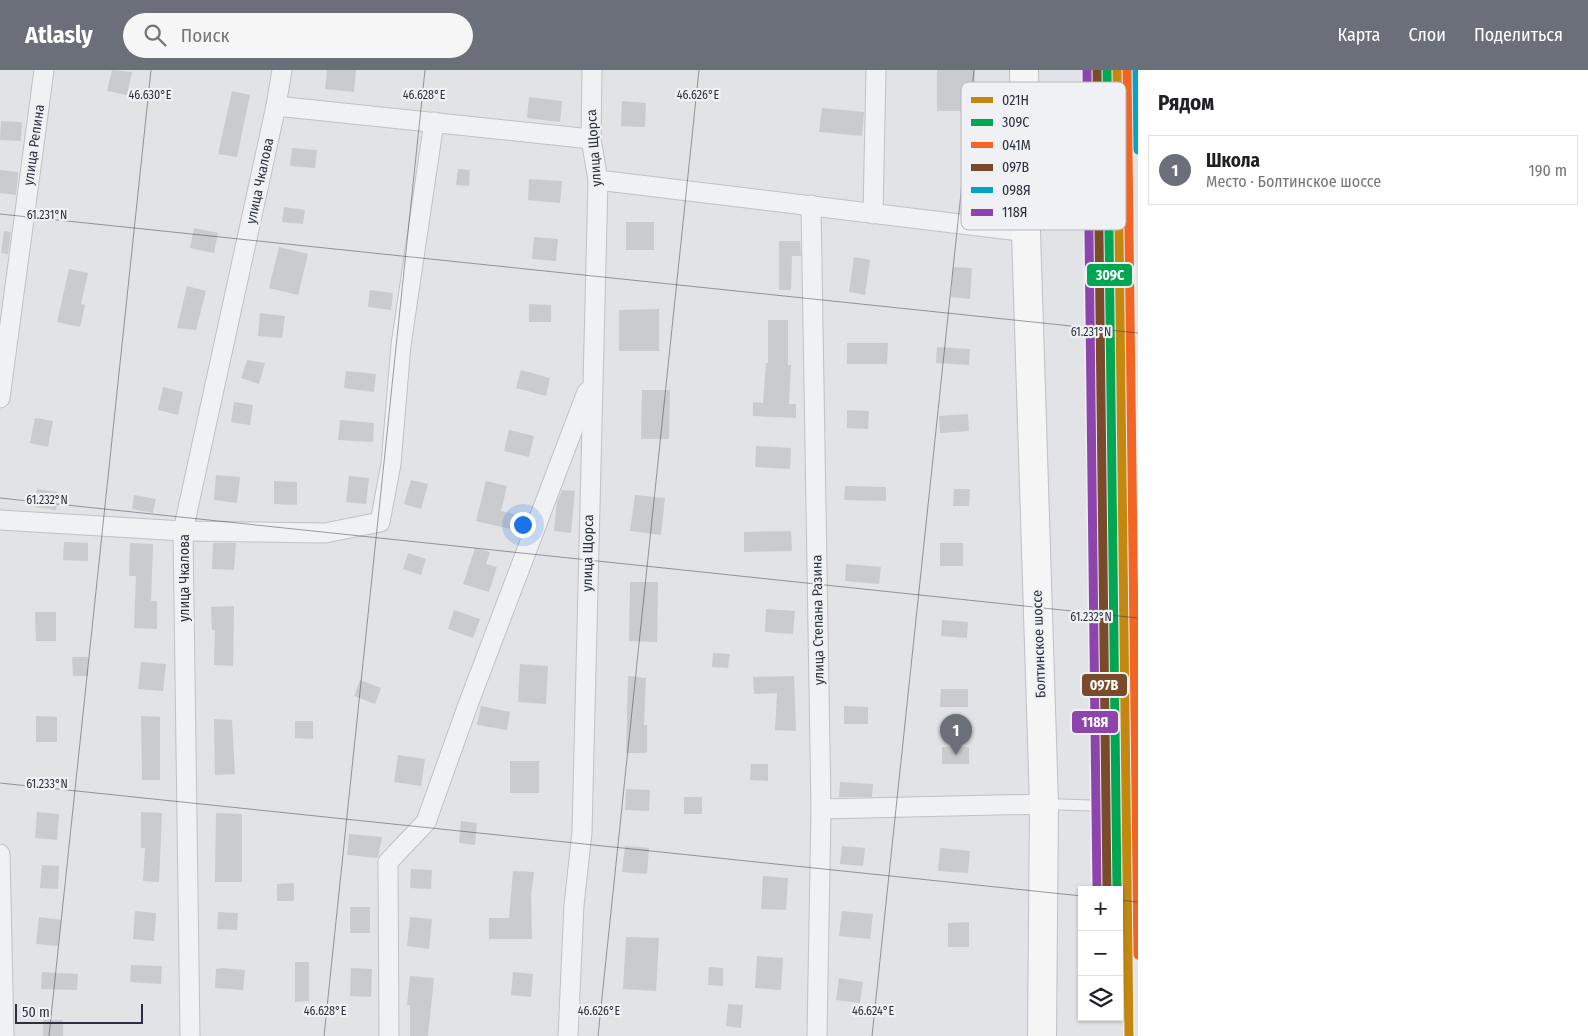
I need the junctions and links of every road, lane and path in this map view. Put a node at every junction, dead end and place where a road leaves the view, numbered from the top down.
1 (44, 70) edge
2 (282, 70) edge
3 (592, 70) edge
4 (876, 70) edge
5 (276, 106) junction
6 (434, 122) junction
7 (591, 139) junction
8 (598, 180) junction
9 (811, 205) junction
10 (873, 214) junction
11 (1026, 230) edge
12 (1026, 242) junction
13 (591, 380) junction
14 (0, 398) edge
15 (0, 520) edge
16 (183, 531) junction
17 (1044, 804) junction
18 (1138, 807) edge
19 (821, 809) junction
20 (0, 854) edge
21 (4, 1036) edge
22 (190, 1036) edge
23 (389, 1036) edge
24 (568, 1036) edge
25 (817, 1036) edge
26 (1042, 1036) edge

1 - 14 street, улица Репина
2 - 5 street, улица Чкалова
3 - 7 street, улица Щорса
4 - 10 street
5 - 6 street
5 - 16 street, улица Чкалова
6 - 7 street
6 - 16 street
7 - 8 street, улица Щорса
8 - 9 street
8 - 13 street, улица Щорса
9 - 10 street
9 - 19 street, улица Степана Разина
10 - 12 street
11 - 12 main road, Болтинское шоссе
12 - 17 main road, Болтинское шоссе
13 - 23 street
13 - 24 street, улица Щорса
15 - 16 street
16 - 22 street, улица Чкалова
17 - 18 lane
17 - 19 street
17 - 26 main road, Болтинское шоссе
19 - 25 street, улица Степана Разина
20 - 21 street

